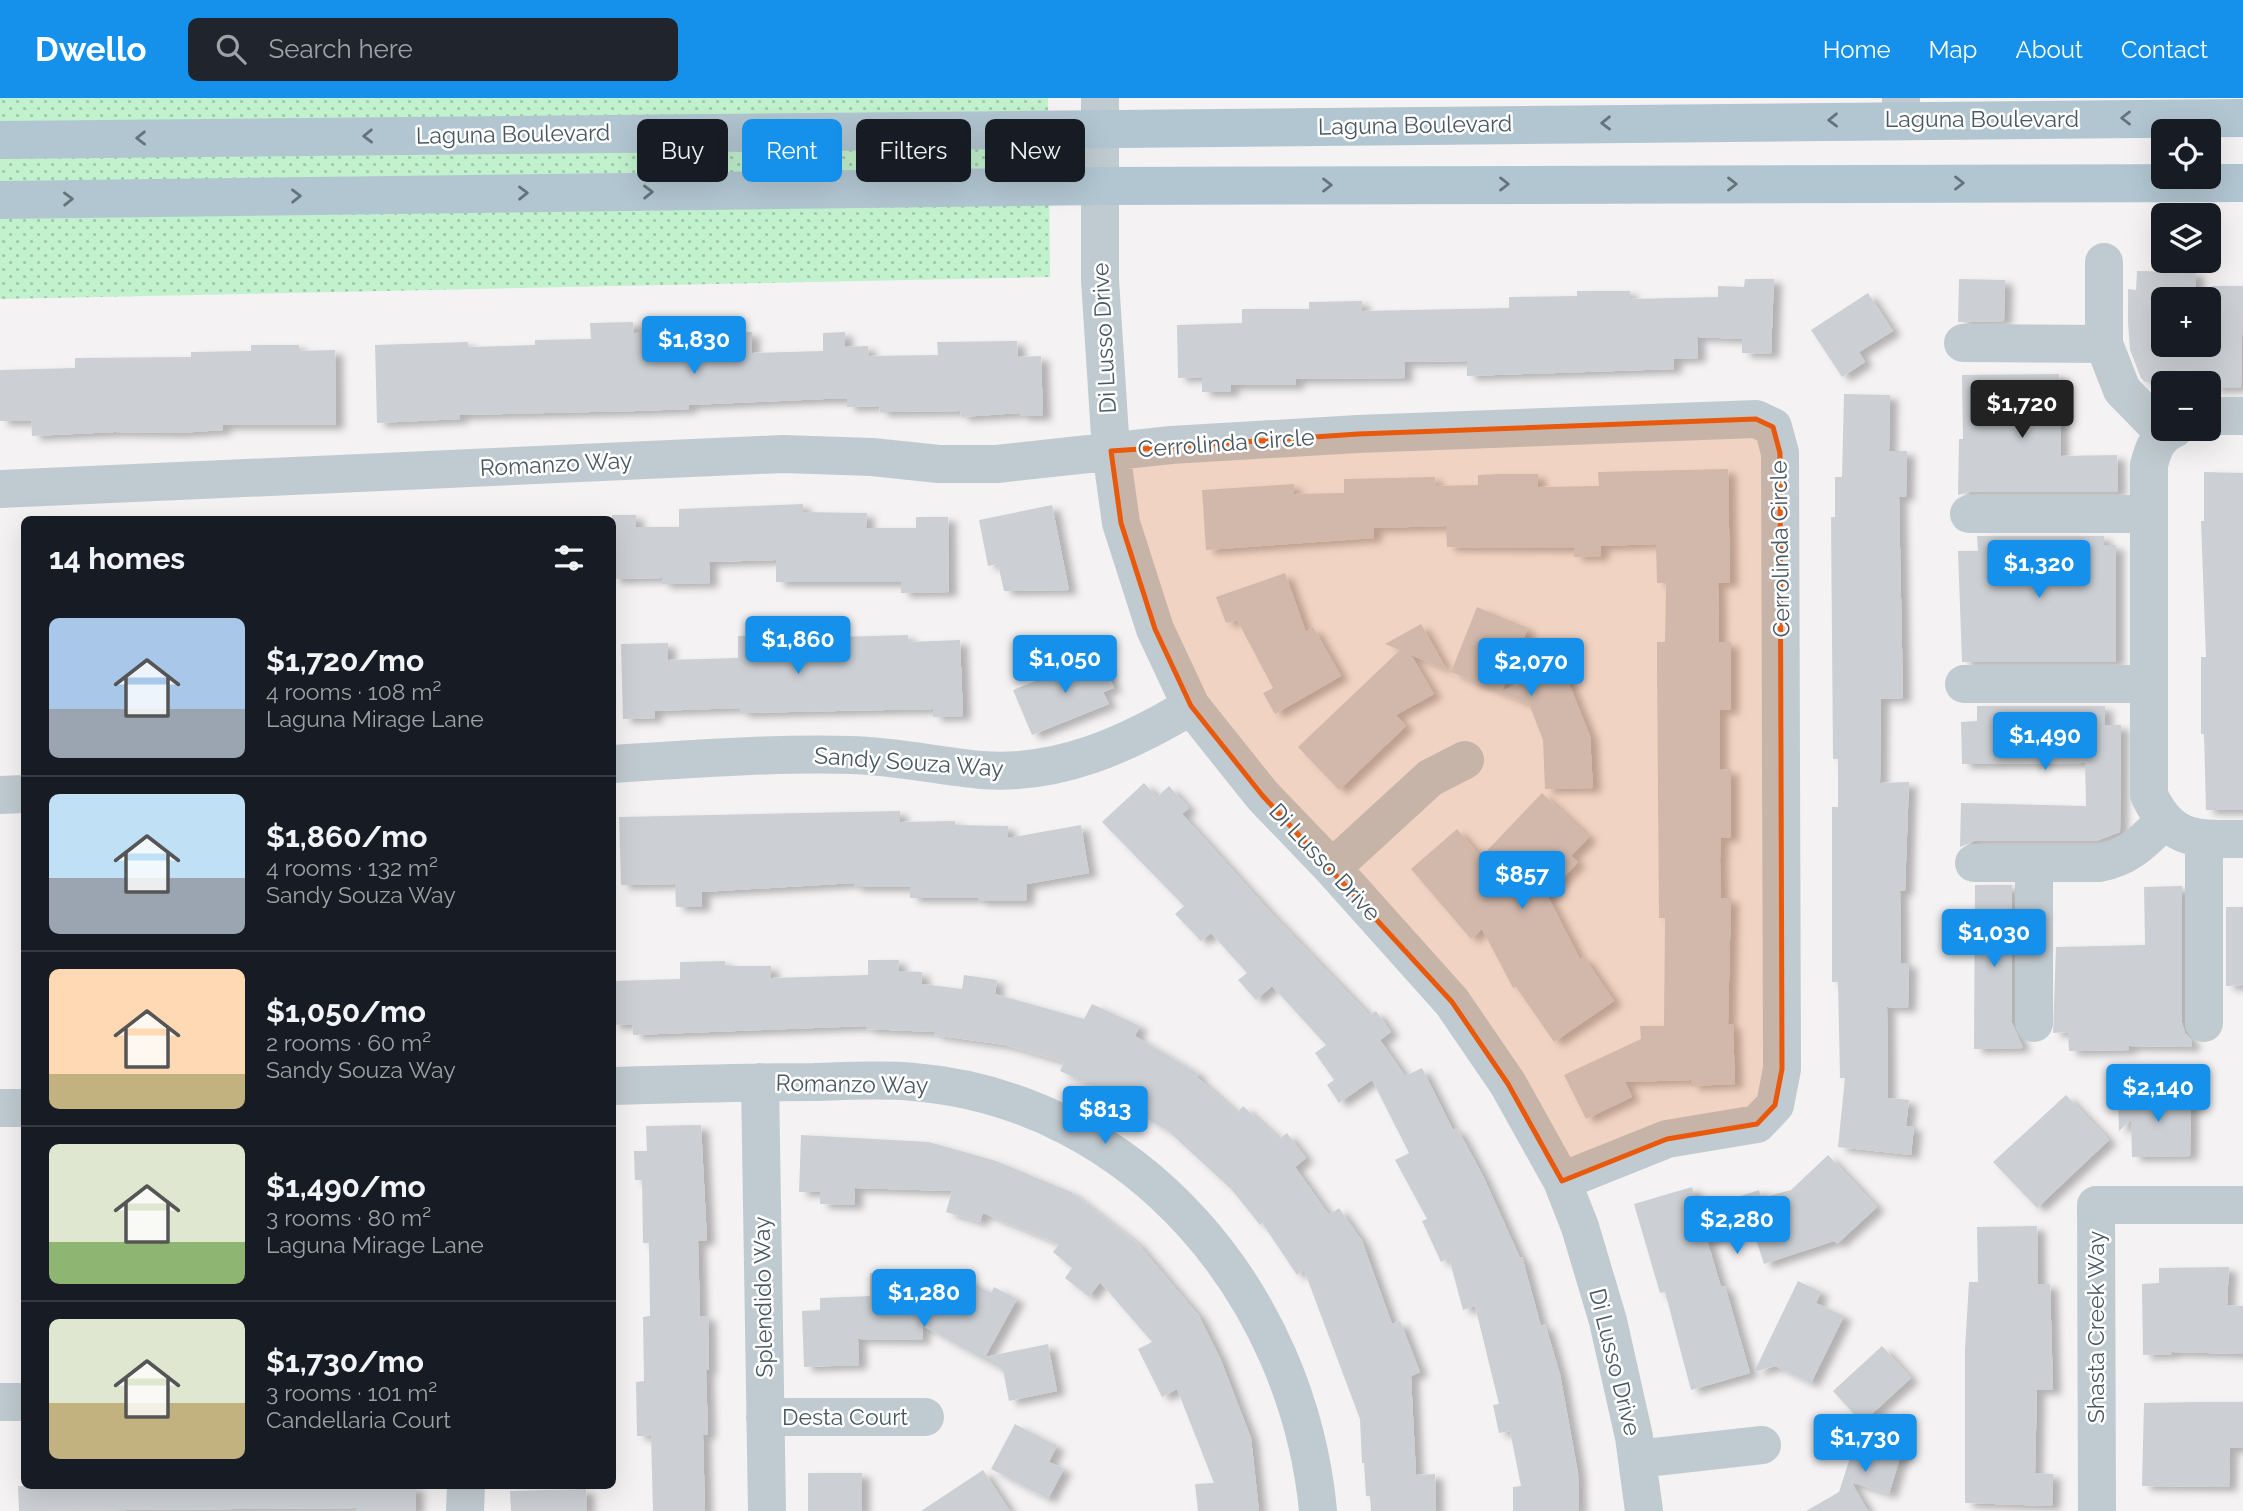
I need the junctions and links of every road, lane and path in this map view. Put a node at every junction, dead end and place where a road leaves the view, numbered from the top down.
1 (1901, 109) edge
2 (1101, 113) edge
3 (2243, 118) edge
4 (0, 140) edge
5 (2243, 183) edge
6 (1100, 186) junction
7 (0, 200) edge
8 (2104, 262) dead end
9 (1963, 343) dead end
10 (2104, 344) junction
11 (2151, 415) edge
12 (2221, 416) edge
13 (2243, 416) edge
14 (2160, 441) edge
15 (1111, 452) junction
16 (0, 489) edge
17 (1969, 514) dead end
18 (2147, 514) junction
19 (1964, 684) dead end
20 (2148, 684) junction
21 (1191, 706) junction
22 (1465, 760) dead end
23 (616, 764) edge
24 (21, 794) edge
25 (0, 795) edge
26 (2164, 822) junction
27 (2204, 839) junction
28 (2243, 839) edge
29 (1974, 863) dead end
30 (2034, 863) junction
31 (1332, 867) junction
32 (2034, 1023) dead end
33 (2204, 1023) dead end
34 (760, 1082) junction
35 (616, 1086) edge
36 (0, 1108) edge
37 (21, 1108) edge
38 (1562, 1181) junction
39 (2243, 1205) edge
40 (0, 1402) edge
41 (21, 1402) edge
42 (925, 1416) dead end
43 (765, 1418) junction
44 (1762, 1445) dead end
45 (1637, 1459) junction
46 (466, 1489) edge
47 (466, 1511) edge
48 (767, 1511) edge
49 (1318, 1511) edge
50 (1644, 1511) edge
51 (2097, 1511) edge

1 -> 2 main road, Laguna Boulevard
3 -> 1 main road, Laguna Boulevard
2 -> 4 main road, Laguna Boulevard
2 - 6 street, Di Lusso Drive
6 -> 5 main road
7 -> 6 main road
6 - 15 street, Di Lusso Drive
8 - 10 street
9 - 10 street
10 - 11 street
12 - 13 street
14 - 18 street
15 - 16 street, Romanzo Way
15 - 21 street, Di Lusso Drive
15 - 38 street, Cerrolinda Circle
17 - 18 street
18 - 20 street
19 - 20 street
20 - 26 street
21 - 23 street, Sandy Souza Way
21 - 31 street, Di Lusso Drive
22 - 31 street
24 - 25 street
26 - 27 street
26 - 30 street
27 - 28 street
27 - 33 street
29 - 30 street
30 - 32 street
31 - 38 street, Di Lusso Drive
34 - 35 street, Romanzo Way
34 - 43 street, Splendido Way
34 - 49 street, Romanzo Way
36 - 37 street
38 - 45 street, Di Lusso Drive
39 - 51 street, Shasta Creek Way
40 - 41 street
42 - 43 street, Desta Court
43 - 48 street, Splendido Way
44 - 45 street
45 - 50 street, Di Lusso Drive
46 - 47 street

